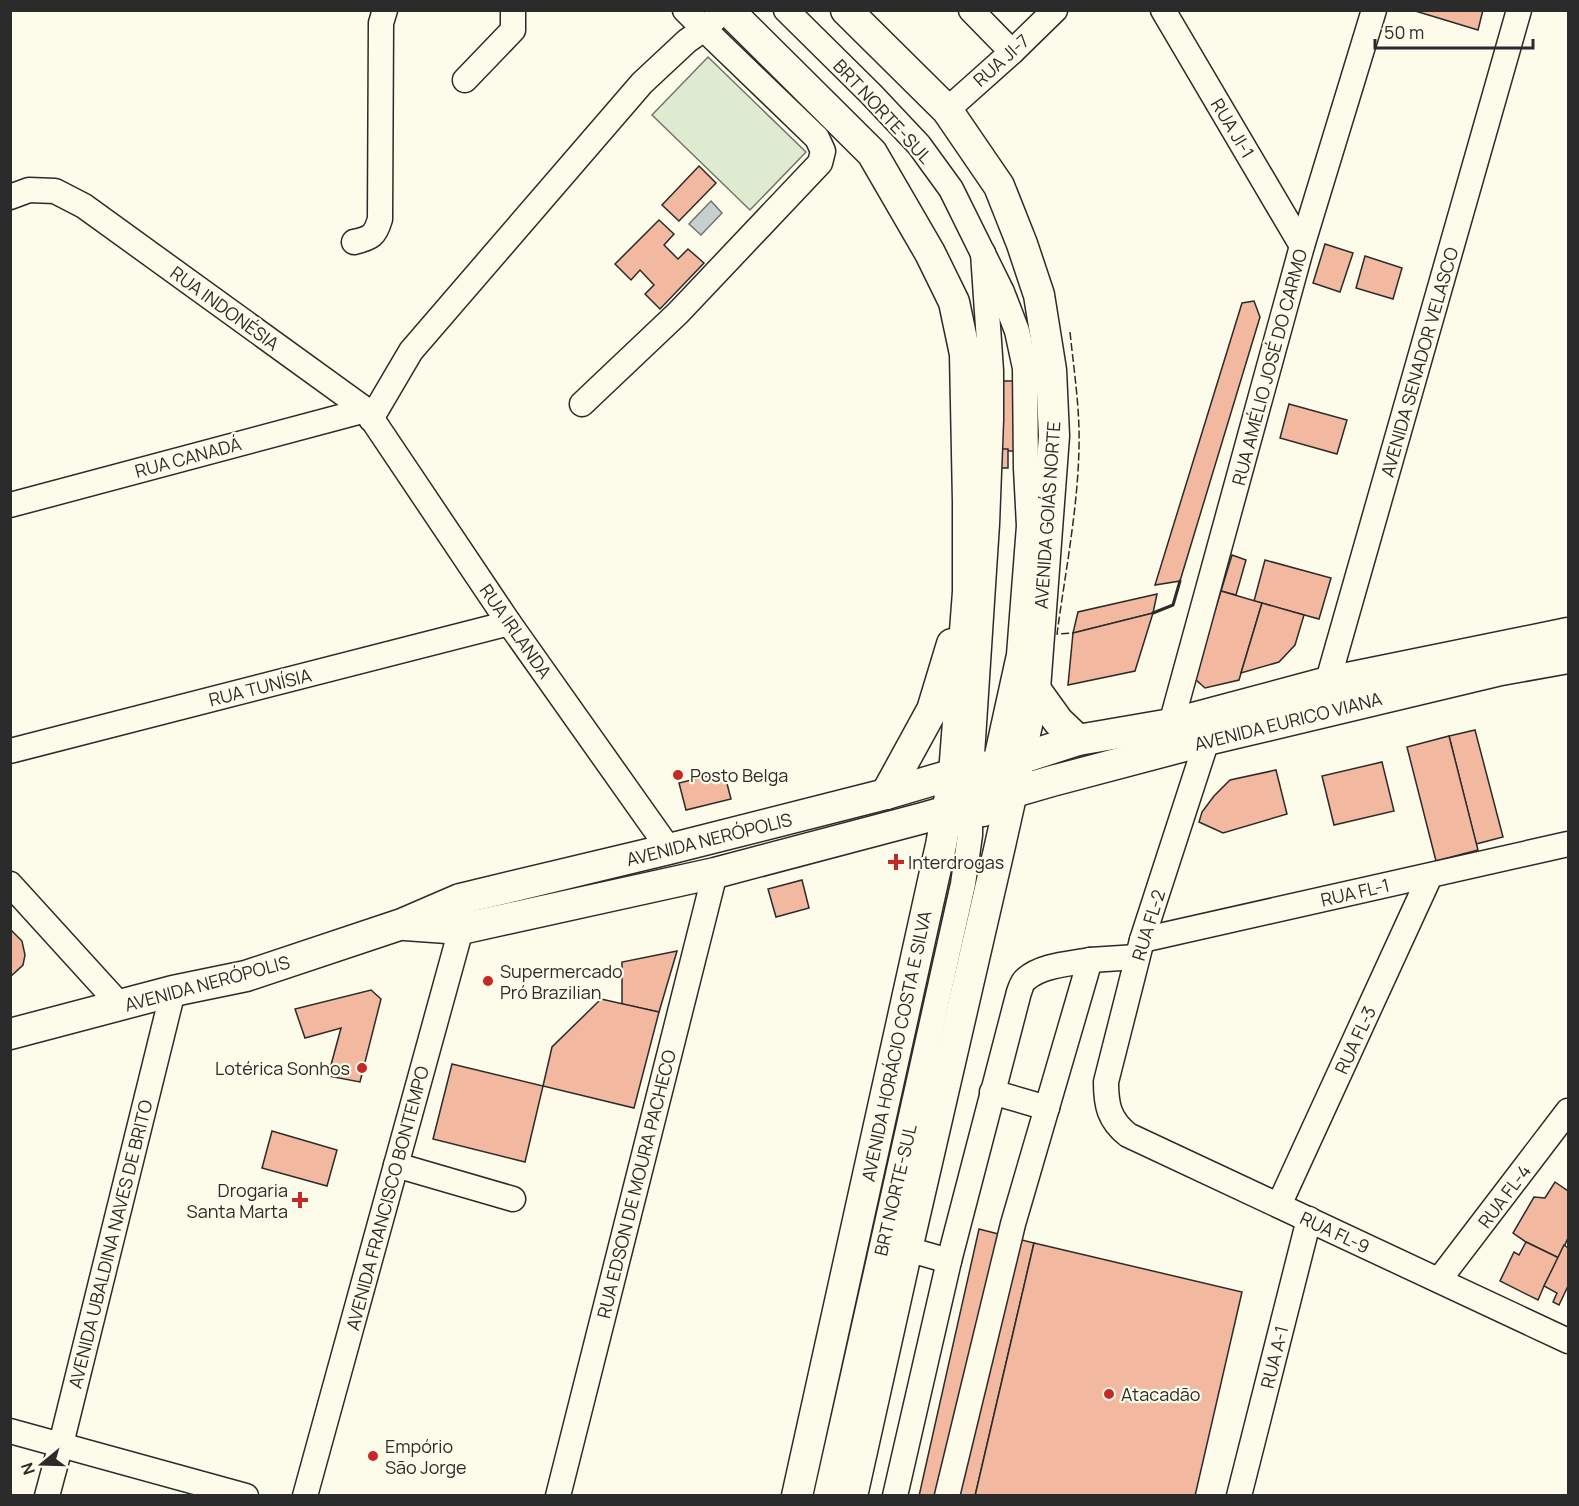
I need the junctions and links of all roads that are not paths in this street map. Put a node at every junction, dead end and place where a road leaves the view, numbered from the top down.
1 (385, 10) edge
2 (513, 10) edge
3 (685, 10) edge
4 (725, 10) edge
5 (786, 10) edge
6 (846, 10) edge
7 (971, 10) edge
8 (1055, 10) edge
9 (1163, 10) edge
10 (1374, 10) edge
11 (1519, 10) edge
12 (704, 29) junction
13 (1012, 52) junction
14 (465, 80) dead end
15 (947, 110) junction
16 (10, 197) edge
17 (354, 242) dead end
18 (1302, 246) junction
19 (983, 253) junction
20 (582, 404) dead end
21 (369, 414) junction
22 (10, 505) edge
23 (968, 592) junction
24 (509, 622) junction
25 (1569, 633) edge
26 (1569, 658) edge
27 (1328, 682) junction
28 (1035, 689) junction
29 (1318, 713) junction
30 (1171, 724) junction
31 (1078, 740) junction
32 (1207, 740) junction
33 (10, 751) edge
34 (985, 767) junction
35 (1052, 781) junction
36 (886, 794) junction
37 (979, 802) junction
38 (1569, 844) edge
39 (669, 849) junction
40 (999, 850) junction
41 (715, 873) junction
42 (1430, 876) junction
43 (10, 884) edge
44 (460, 899) junction
45 (402, 924) junction
46 (461, 929) junction
47 (1140, 948) junction
48 (1090, 960) junction
49 (173, 991) junction
50 (121, 1006) junction
51 (10, 1034) edge
52 (992, 1092) junction
53 (1047, 1108) junction
54 (1569, 1111) edge
55 (1110, 1113) joint
56 (396, 1165) junction
57 (513, 1199) dead end
58 (1279, 1205) junction
59 (1309, 1219) junction
60 (907, 1249) junction
61 (949, 1261) junction
62 (1439, 1281) junction
63 (1569, 1341) edge
64 (10, 1431) edge
65 (61, 1444) junction
66 (847, 1495) edge
67 (47, 1496) edge
68 (246, 1496) edge
69 (305, 1496) edge
70 (558, 1496) edge
71 (797, 1496) edge
72 (895, 1496) edge
73 (947, 1496) edge
74 (1239, 1496) edge

1 - 17 street
2 - 14 street
3 - 12 street
4 - 12 street
4 - 23 main road
5 - 19 street, BRT NORTE-SUL
6 - 15 main road, AVENIDA GOIÁS NORTE
7 - 13 street
8 - 13 street, RUA JI-7
9 - 18 street, RUA JI-1
10 - 18 street, RUA AMÉLIO JOSÉ DO CARMO
11 - 27 street, AVENIDA SENADOR VELASCO
12 - 20 street
12 - 21 street
13 - 15 street, RUA JI-7
15 - 28 main road, AVENIDA GOIÁS NORTE
16 - 21 street, RUA INDONÉSIA
18 - 30 street, RUA AMÉLIO JOSÉ DO CARMO
19 - 34 street
19 - 34 street, BRT NORTE-SUL
21 - 22 street, RUA CANADÁ
21 - 24 street, RUA IRLANDA
23 - 34 main road, AVENIDA HORÁCIO COSTA E SILVA
23 - 36 main road
24 - 33 street, RUA TUNÍSIA
24 - 39 street, RUA IRLANDA
25 - 27 main road, AVENIDA EURICO VIANA
26 - 29 main road, AVENIDA EURICO VIANA
27 - 29 street, AVENIDA SENADOR VELASCO
27 - 30 main road, AVENIDA EURICO VIANA
28 - 31 main road
28 - 34 main road, AVENIDA HORÁCIO COSTA E SILVA
29 - 32 main road, AVENIDA EURICO VIANA
30 - 31 main road, AVENIDA EURICO VIANA
31 - 34 main road, AVENIDA EURICO VIANA
32 - 35 main road, AVENIDA EURICO VIANA
32 - 47 street, RUA FL-2
34 - 36 main road, AVENIDA NERÓPOLIS
34 - 37 main road, AVENIDA HORÁCIO COSTA E SILVA
34 - 37 main road, AVENIDA HORÁCIO COSTA E SILVA
35 - 37 main road, AVENIDA EURICO VIANA
35 - 40 main road
36 - 39 main road, AVENIDA NERÓPOLIS
37 - 40 main road, AVENIDA HORÁCIO COSTA E SILVA
37 - 41 main road, AVENIDA NERÓPOLIS
37 - 66 street, BRT NORTE-SUL
37 - 71 main road, AVENIDA HORÁCIO COSTA E SILVA
38 - 42 street, RUA FL-1
39 - 44 main road, AVENIDA NERÓPOLIS
40 - 60 main road, AVENIDA HORÁCIO COSTA E SILVA
41 - 46 main road, AVENIDA NERÓPOLIS
41 - 70 street, RUA EDSON DE MOURA PACHECO
42 - 47 street, RUA FL-1
42 - 58 street, RUA FL-3
43 - 50 street
44 - 45 main road, AVENIDA NERÓPOLIS
44 - 46 street, AVENIDA FRANCISCO BONTEMPO
45 - 46 main road, AVENIDA NERÓPOLIS
45 - 49 main road, AVENIDA NERÓPOLIS
46 - 56 street, AVENIDA FRANCISCO BONTEMPO
47 - 48 street, RUA FL-1
47 - 55 street, RUA FL-2
48 - 52 street, RUA FL-1
48 - 53 street
49 - 50 main road, AVENIDA NERÓPOLIS
49 - 65 street, AVENIDA UBALDINA NAVES DE BRITO
50 - 51 main road, AVENIDA NERÓPOLIS
52 - 53 street
52 - 61 street, RUA FL-1
53 - 73 street
54 - 62 street, RUA FL-4
55 - 58 street, RUA FL-9
56 - 57 street
56 - 69 street, AVENIDA FRANCISCO BONTEMPO
58 - 59 street, RUA FL-9
59 - 62 street, RUA FL-9
59 - 74 street, RUA A-1
60 - 61 street
60 - 66 main road, AVENIDA HORÁCIO COSTA E SILVA
61 - 72 street, RUA FL-1
62 - 63 street, RUA FL-9
64 - 65 street
65 - 67 street, AVENIDA UBALDINA NAVES DE BRITO
65 - 68 street

